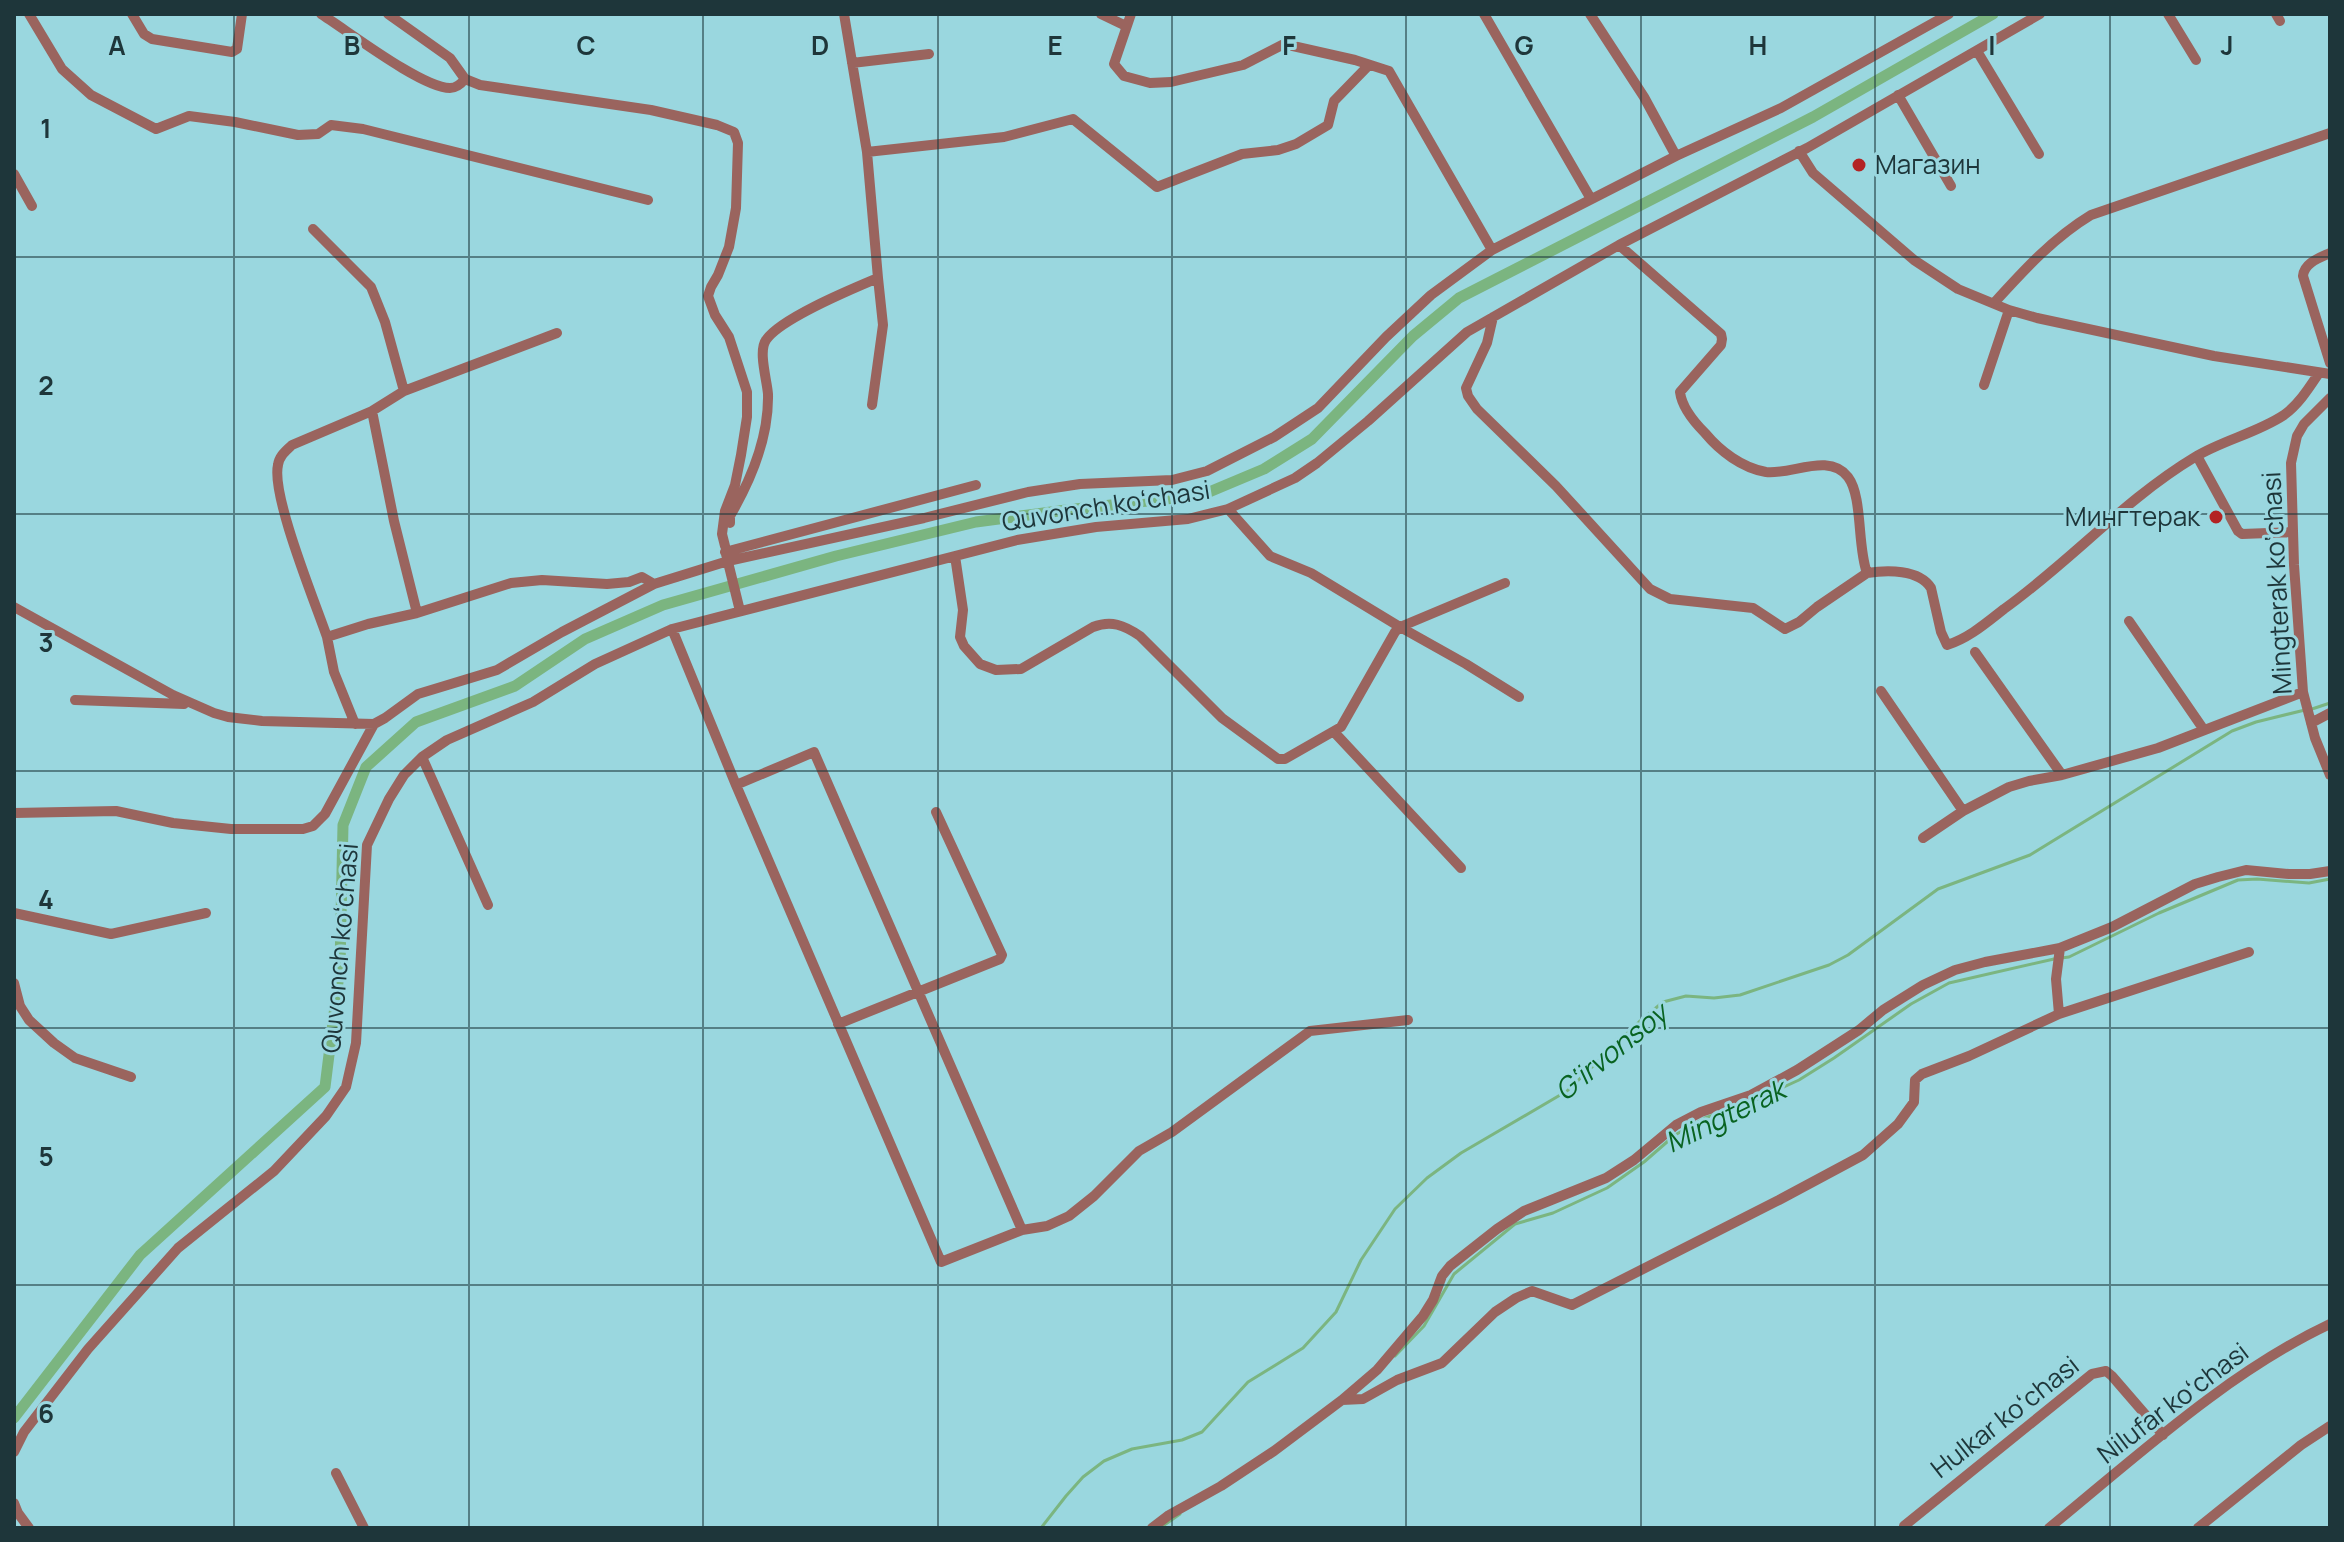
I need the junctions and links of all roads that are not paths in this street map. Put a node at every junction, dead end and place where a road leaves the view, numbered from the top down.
1 (29, 14) edge
2 (132, 14) edge
3 (242, 14) edge
4 (321, 14) edge
5 (388, 14) edge
6 (844, 14) edge
7 (1101, 14) edge
8 (1131, 14) edge
9 (1484, 14) edge
10 (1590, 14) edge
11 (1949, 14) edge
12 (2040, 14) edge
13 (2168, 14) edge
14 (1126, 26) junction
15 (1977, 51) junction
16 (929, 54) dead end
17 (2196, 60) dead end
18 (852, 63) junction
19 (1369, 65) junction
20 (465, 79) junction
21 (1898, 95) junction
22 (2330, 133) edge
23 (1799, 151) junction
24 (867, 152) junction
25 (2039, 154) dead end
26 (1676, 156) junction
27 (14, 174) edge
28 (1951, 186) dead end
29 (1591, 199) junction
30 (648, 200) dead end
31 (32, 206) dead end
32 (313, 229) dead end
33 (1619, 245) junction
34 (1492, 250) junction
35 (2330, 253) edge
36 (878, 278) junction
37 (1994, 303) junction
38 (2009, 310) junction
39 (1493, 317) junction
40 (557, 333) dead end
41 (2330, 363) edge
42 (2324, 374) edge
43 (1984, 385) dead end
44 (404, 391) junction
45 (2330, 398) edge
46 (872, 405) dead end
47 (372, 411) junction
48 (2197, 456) junction
49 (976, 485) dead end
50 (1228, 509) junction
51 (2293, 532) junction
52 (726, 553) junction
53 (955, 556) junction
54 (1867, 573) junction
55 (1505, 583) dead end
56 (654, 584) junction
57 (14, 607) edge
58 (740, 611) junction
59 (417, 613) junction
60 (2129, 621) dead end
61 (1400, 627) junction
62 (672, 629) junction
63 (327, 637) junction
64 (1975, 652) dead end
65 (1881, 691) dead end
66 (2304, 696) junction
67 (1519, 697) dead end
68 (75, 700) dead end
69 (190, 704) junction
70 (2330, 713) edge
71 (2311, 723) junction
72 (355, 724) junction
73 (374, 724) junction
74 (2204, 730) junction
75 (1335, 733) junction
76 (422, 757) junction
77 (2062, 775) junction
78 (2330, 775) edge
79 (736, 785) junction
80 (1963, 811) junction
81 (936, 812) dead end
82 (14, 813) edge
83 (1923, 838) dead end
84 (1461, 868) dead end
85 (2330, 871) edge
86 (488, 905) dead end
87 (14, 913) edge
88 (206, 913) dead end
89 (2060, 951) junction
90 (2249, 952) dead end
91 (14, 983) edge
92 (918, 992) junction
93 (2059, 1014) junction
94 (1408, 1020) dead end
95 (838, 1024) junction
96 (131, 1077) dead end
97 (1022, 1230) junction
98 (2330, 1324) edge
99 (1342, 1400) junction
100 (2330, 1426) edge
101 (2163, 1435) junction
102 (14, 1452) edge
103 (336, 1473) dead end
104 (14, 1503) edge
105 (1904, 1526) dead end
106 (29, 1528) edge
107 (364, 1528) edge
108 (1152, 1528) edge
109 (2049, 1528) edge
110 (2198, 1528) edge

1 - 30 street
2 - 3 street
4 - 20 street
5 - 20 street
6 - 18 street
7 - 14 street
8 - 14 street
9 - 29 street
10 - 26 street
11 - 26 street
12 - 15 street, Quvonch koʻchasi
13 - 17 street
14 - 19 street
15 - 21 street, Quvonch koʻchasi
15 - 25 street
16 - 18 street
18 - 24 street
19 - 24 street
19 - 34 street
20 - 52 street
21 - 23 street, Quvonch koʻchasi
21 - 28 street
22 - 37 street
23 - 33 street, Quvonch koʻchasi
23 - 37 street
24 - 36 street
26 - 29 street
27 - 31 street
29 - 34 street
32 - 44 street
33 - 39 street, Quvonch koʻchasi
33 - 54 street
34 - 52 street
35 - 41 street
36 - 46 street
36 - 52 street
37 - 38 street
38 - 42 street
38 - 43 street
39 - 50 street, Quvonch koʻchasi
39 - 54 street
40 - 44 street
42 - 48 street
44 - 47 street
45 - 51 street, Mingterak ko‘chasi
47 - 59 street
47 - 63 street
48 - 51 street
48 - 54 street
49 - 52 street
50 - 53 street, Quvonch koʻchasi
50 - 61 street
51 - 66 street, Mingterak ko‘chasi
52 - 56 street
52 - 58 street
53 - 58 street, Quvonch koʻchasi
53 - 75 street
55 - 61 street
56 - 59 street
56 - 73 street
57 - 69 street
58 - 62 street, Quvonch koʻchasi
59 - 63 street
60 - 74 street
61 - 67 street
61 - 75 street
62 - 76 street, Quvonch koʻchasi
62 - 79 street
63 - 72 street
64 - 77 street
65 - 80 street
66 - 71 street, Mingterak ko‘chasi
66 - 74 street
68 - 69 street
69 - 72 street
70 - 71 street
71 - 78 street, Mingterak ko‘chasi
72 - 73 street
73 - 82 street
74 - 77 street
75 - 84 street
76 - 86 street
76 - 102 street, Quvonch koʻchasi
77 - 80 street
79 - 92 street
79 - 95 street
80 - 83 street
81 - 92 street
85 - 89 street
87 - 88 street
89 - 93 street
89 - 99 street
90 - 93 street
91 - 96 street
92 - 95 street
92 - 97 street
93 - 99 street
94 - 97 street
95 - 97 street
98 - 101 street, Nilufar koʻchasi
99 - 108 street
100 - 110 street
101 - 105 street, Hulkar koʻchasi
101 - 109 street, Nilufar koʻchasi
103 - 107 street
104 - 106 street

